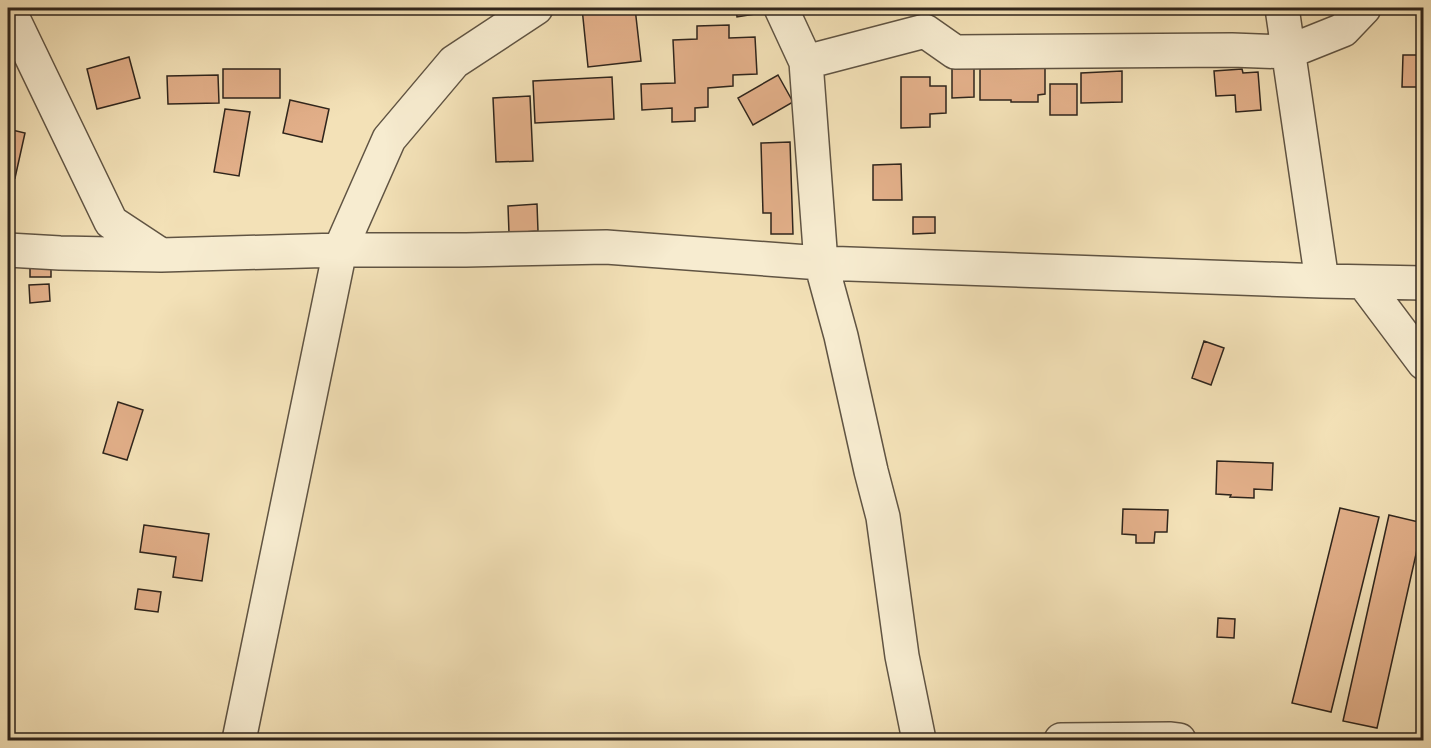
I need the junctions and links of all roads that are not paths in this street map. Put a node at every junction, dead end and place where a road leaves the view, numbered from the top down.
1 (8, 8) edge
2 (536, 8) edge
3 (781, 8) edge
4 (1282, 8) edge
5 (1364, 8) edge
6 (928, 19) edge
7 (1288, 51) junction
8 (18, 59) edge
9 (806, 62) junction
10 (8, 250) edge
11 (340, 250) junction
12 (161, 255) junction
13 (821, 263) junction
14 (1322, 281) junction
15 (1364, 283) junction
16 (1424, 283) edge
17 (1424, 363) edge
18 (1174, 740) edge
19 (239, 741) edge
20 (919, 741) edge
21 (1061, 741) edge

1 - 8 street
2 - 11 street
3 - 9 street
4 - 7 street
5 - 7 street
6 - 7 street
6 - 9 street
7 - 14 street
8 - 12 street
9 - 13 street
10 - 12 street
11 - 12 street
11 - 13 street
11 - 19 street
13 - 14 street
13 - 20 street
14 - 15 street
15 - 16 street
15 - 17 street
18 - 21 street

